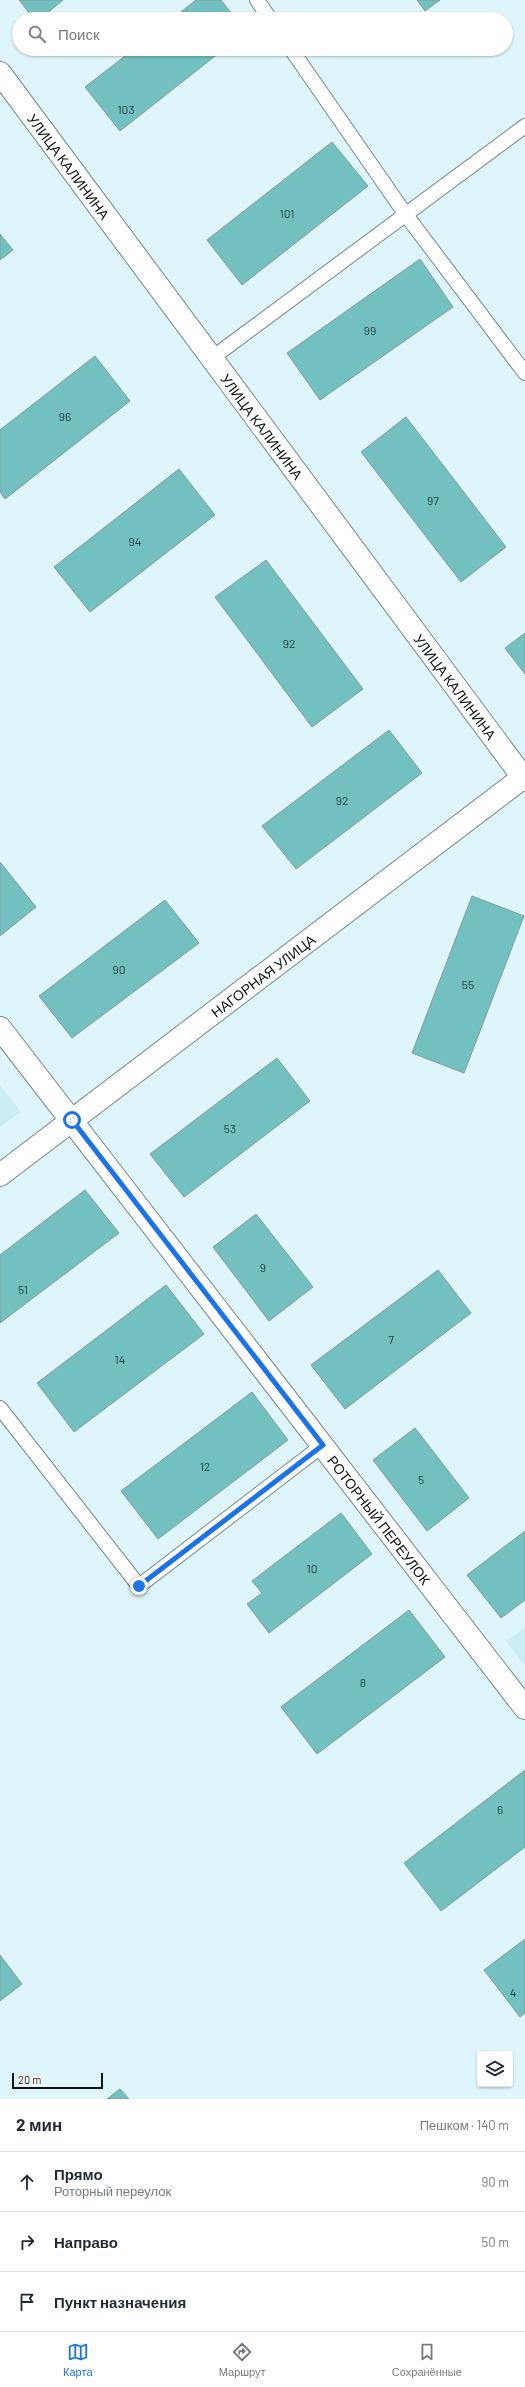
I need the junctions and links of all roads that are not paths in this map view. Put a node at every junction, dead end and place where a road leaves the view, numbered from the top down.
1 (257, 0) edge
2 (265, 12) edge
3 (296, 56) edge
4 (0, 73) edge
5 (525, 126) edge
6 (406, 215) junction
7 (212, 358) junction
8 (525, 373) edge
9 (524, 778) edge
10 (0, 1028) edge
11 (72, 1120) junction
12 (0, 1175) edge
13 (0, 1408) edge
14 (323, 1445) junction
15 (525, 1708) edge

1 - 2 lane
3 - 6 lane
4 - 7 street, УЛИЦА КАЛИНИНА
5 - 6 lane
6 - 7 lane
6 - 8 lane
7 - 9 street, УЛИЦА КАЛИНИНА
9 - 11 street, НАГОРНАЯ УЛИЦА
10 - 11 street, РОТОРНЫЙ ПЕРЕУЛОК
11 - 12 street, НАГОРНАЯ УЛИЦА
11 - 14 street, РОТОРНЫЙ ПЕРЕУЛОК
13 - 14 lane
14 - 15 street, РОТОРНЫЙ ПЕРЕУЛОК

